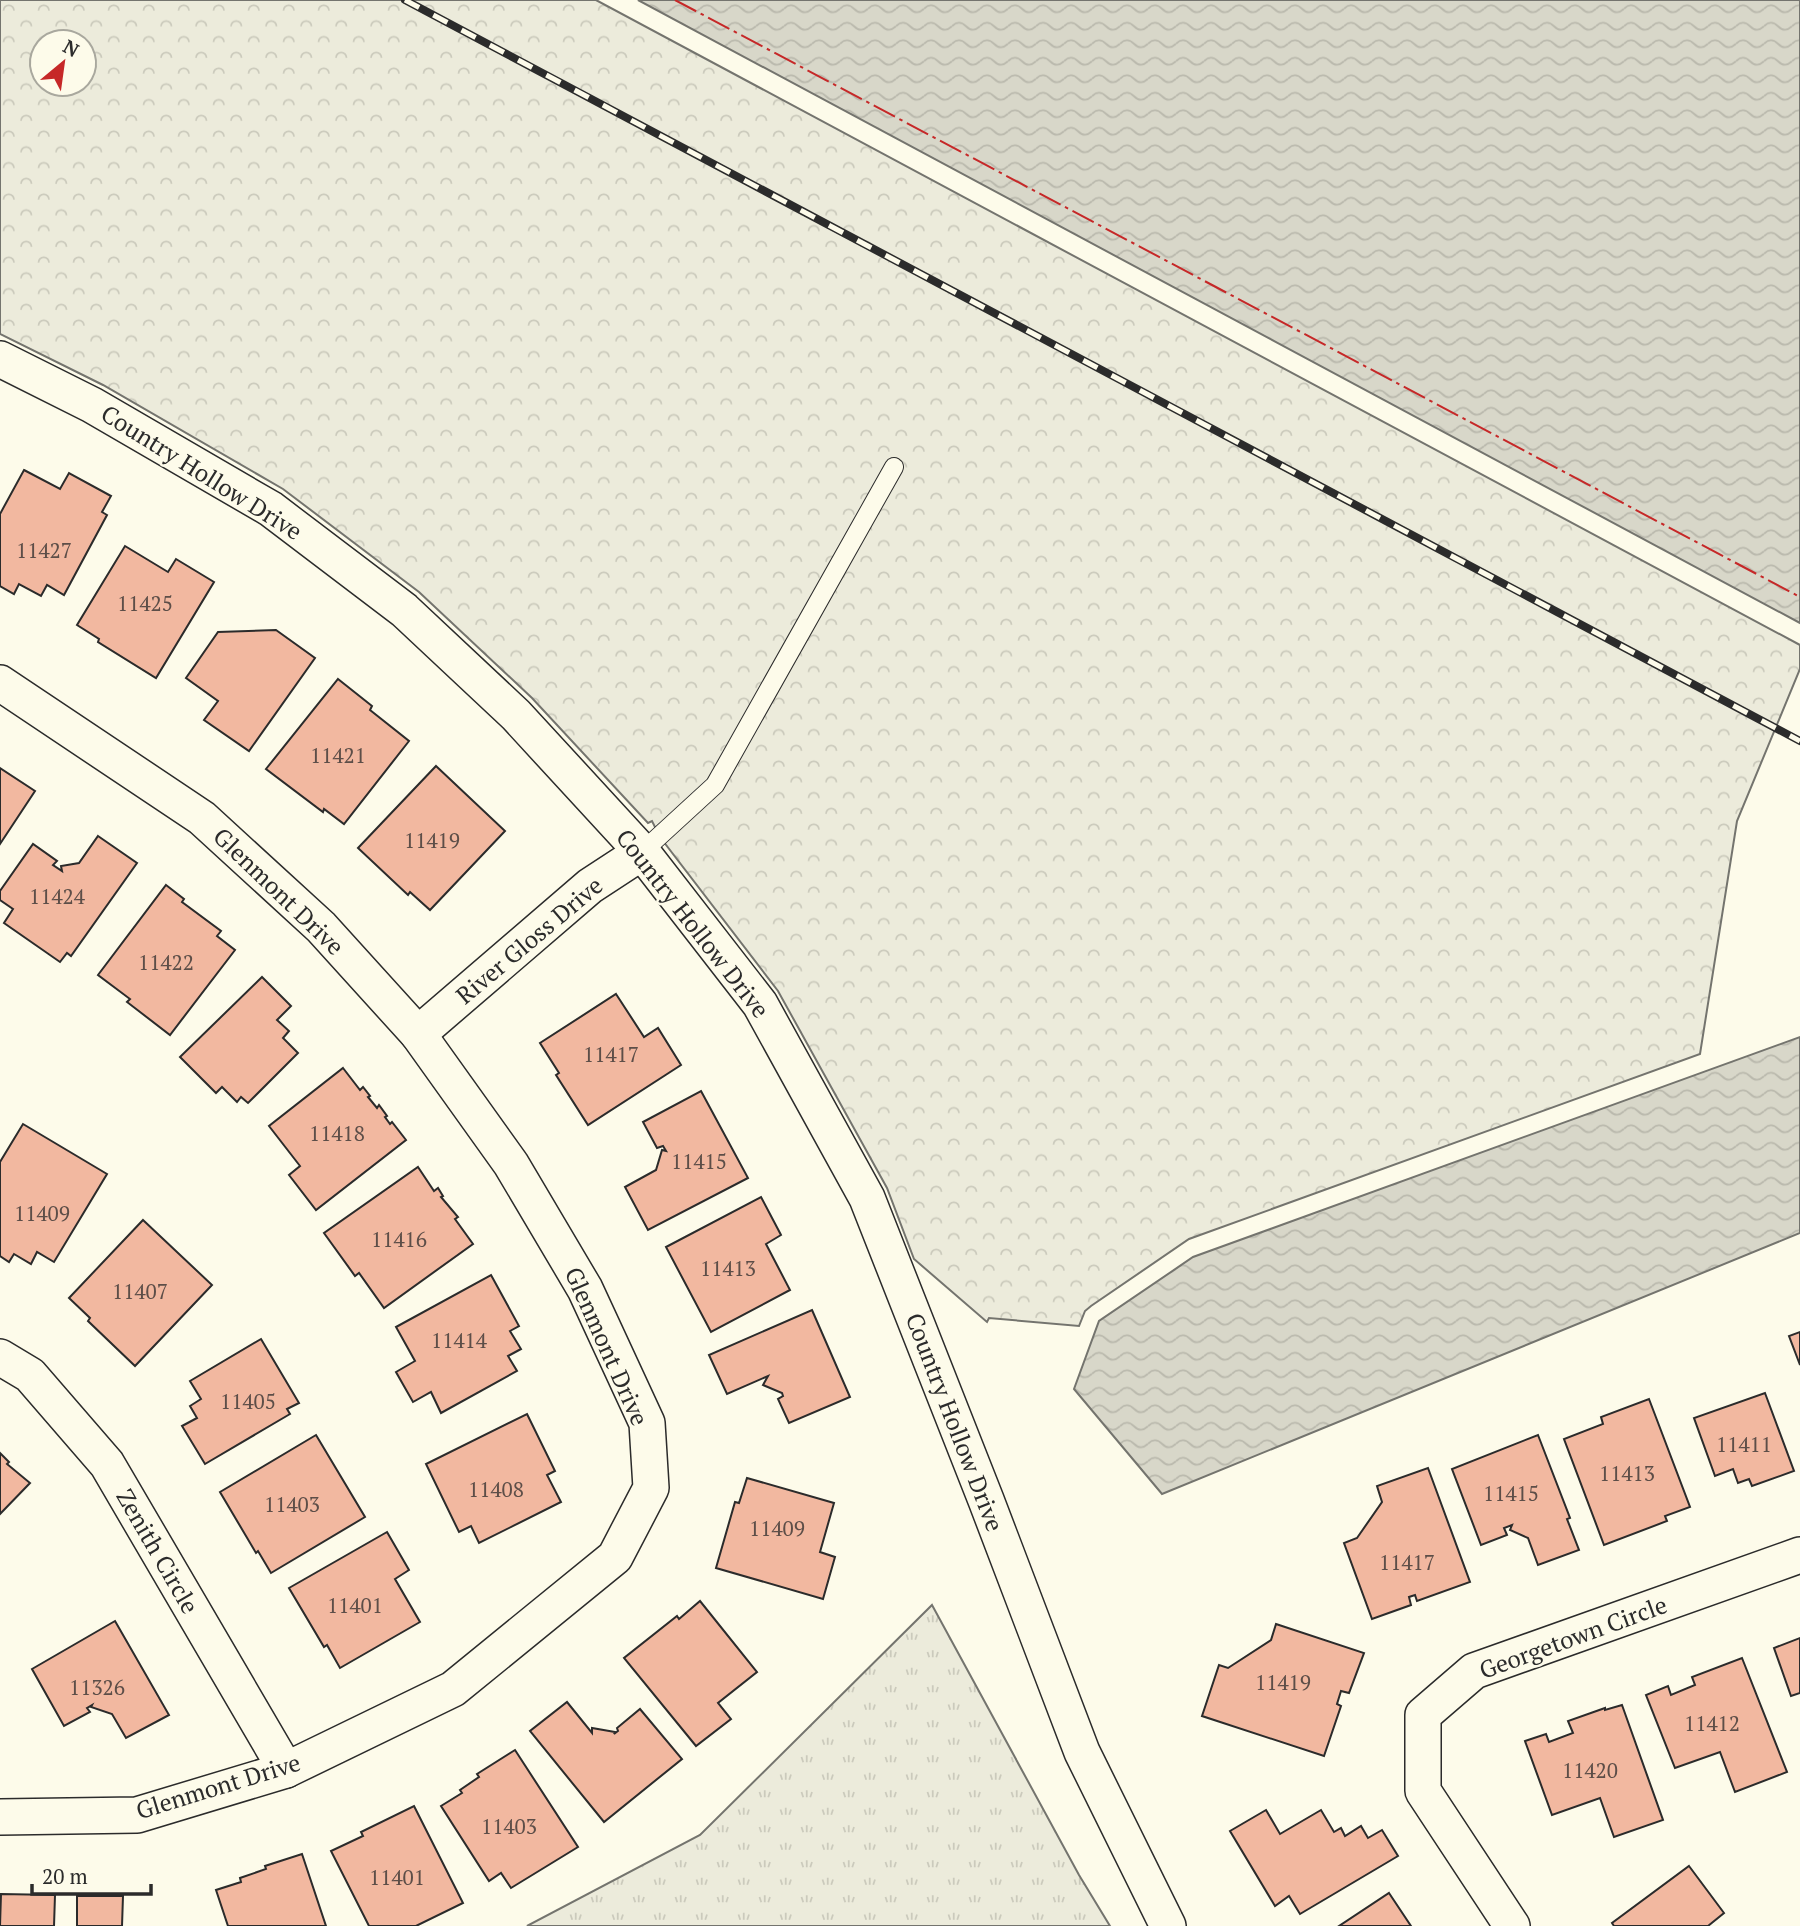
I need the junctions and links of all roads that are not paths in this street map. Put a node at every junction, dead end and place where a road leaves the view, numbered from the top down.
1 (0, 359) edge
2 (894, 467) dead end
3 (0, 683) edge
4 (642, 852) junction
5 (418, 1034) junction
6 (0, 1356) edge
7 (1800, 1555) edge
8 (286, 1770) junction
9 (0, 1817) edge
10 (1168, 1926) edge
11 (1512, 1926) edge

1 - 4 street, Country Hollow Drive
2 - 4 lane
3 - 5 street, Glenmont Drive
4 - 5 street, River Gloss Drive
4 - 10 street, Country Hollow Drive
5 - 8 street, Glenmont Drive
6 - 8 street, Zenith Circle
7 - 11 street, Georgetown Circle
8 - 9 street, Glenmont Drive

